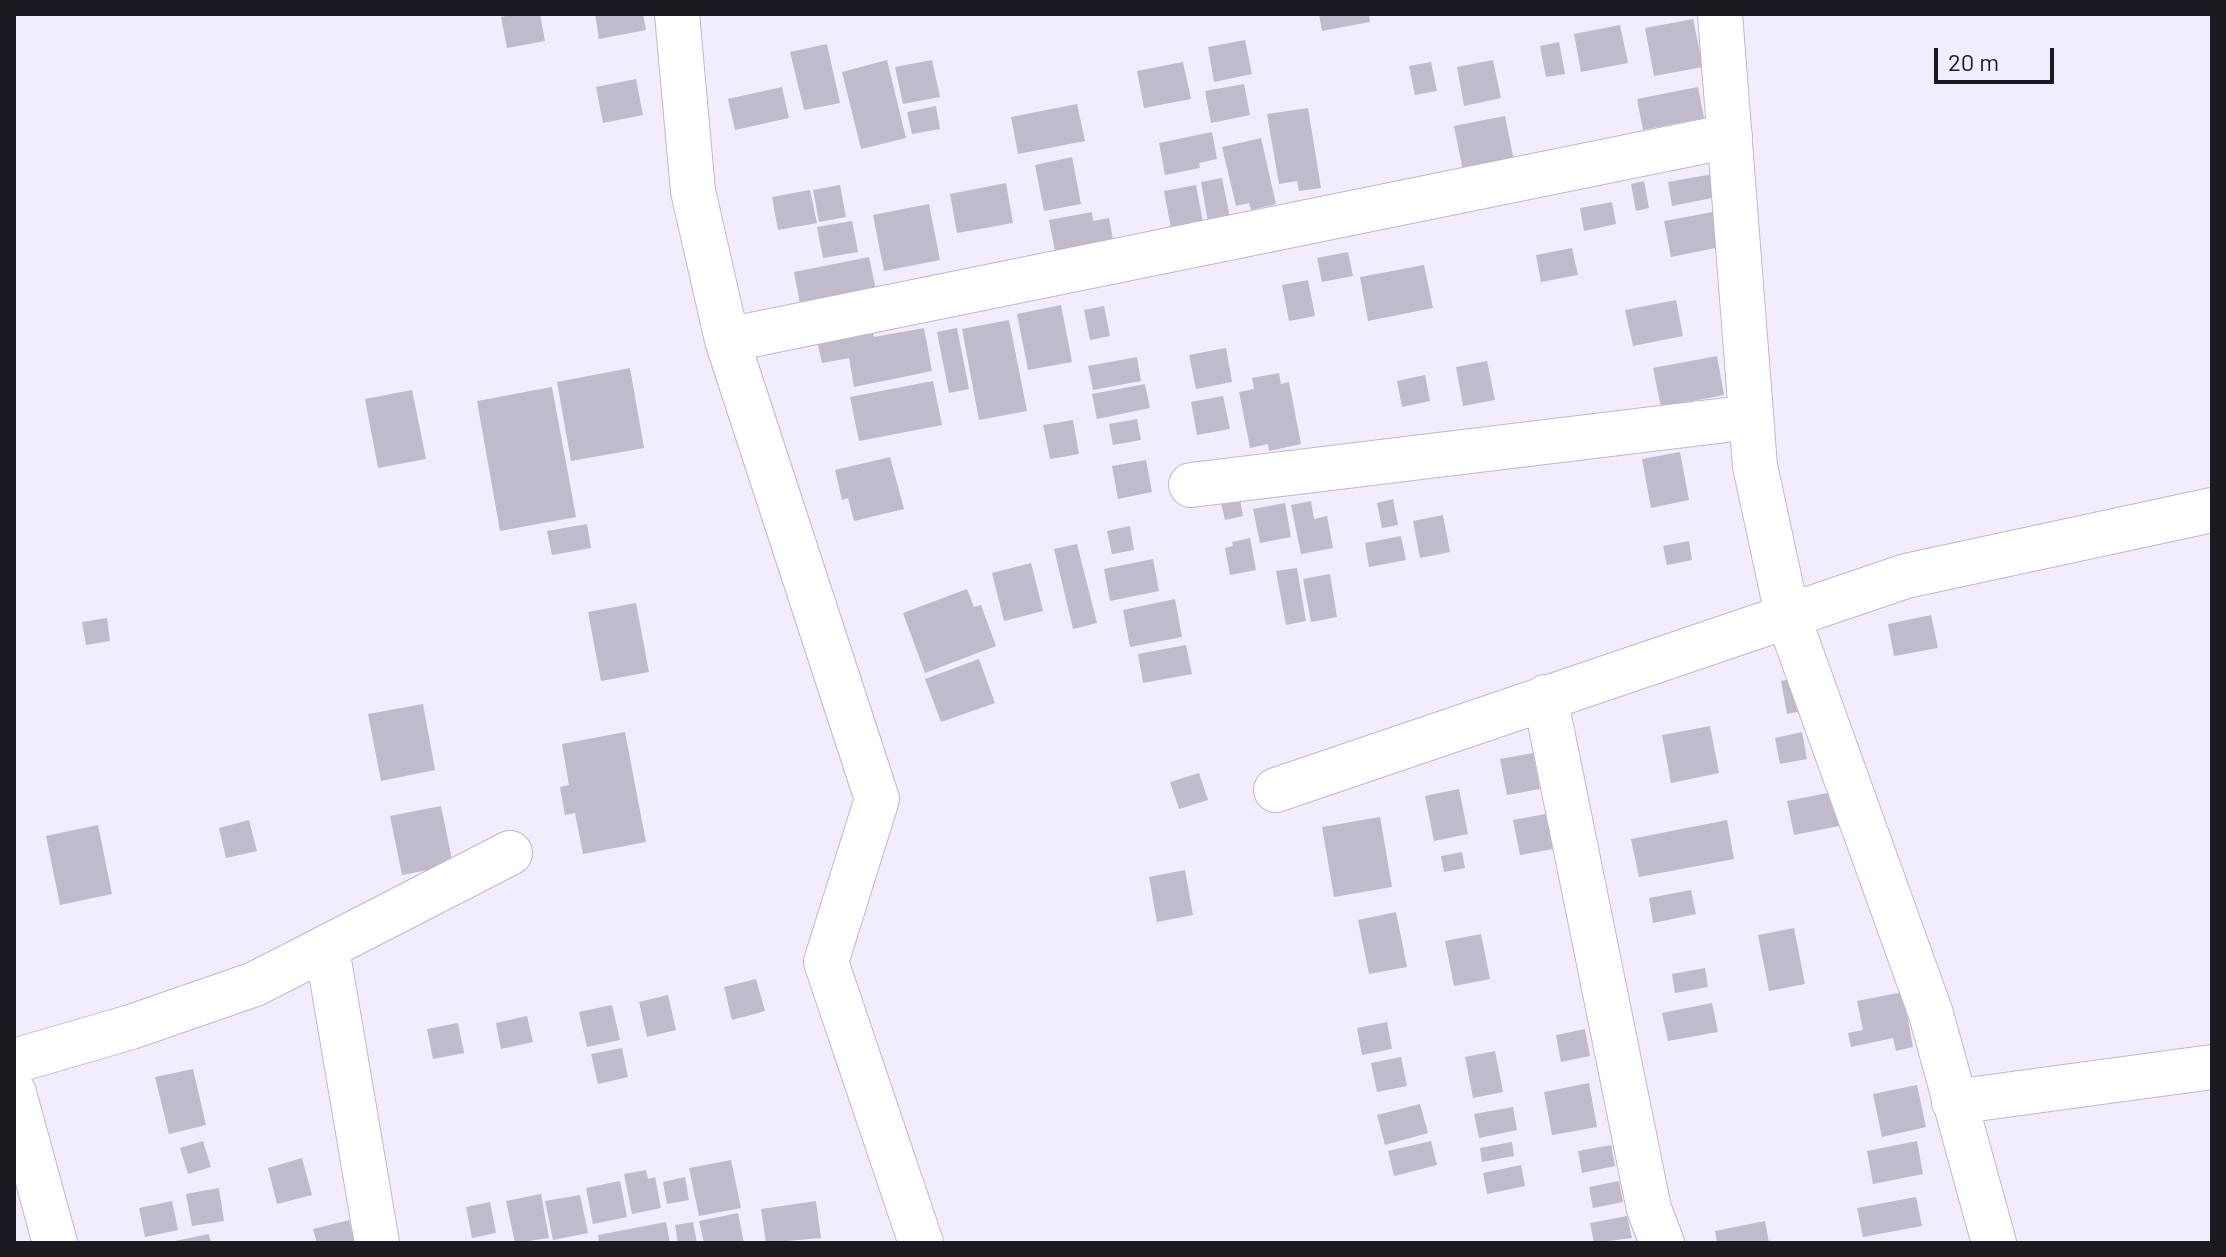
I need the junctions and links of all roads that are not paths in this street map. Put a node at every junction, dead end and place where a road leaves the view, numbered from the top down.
1 (677, 14) edge
2 (1720, 14) edge
3 (1730, 136) junction
4 (727, 340) junction
5 (1751, 417) junction
6 (1191, 485) dead end
7 (2212, 510) edge
8 (1787, 614) junction
9 (1545, 697) junction
10 (1276, 790) dead end
11 (510, 853) dead end
12 (327, 949) junction
13 (14, 1061) edge
14 (2212, 1067) edge
15 (14, 1093) edge
16 (1954, 1102) junction
17 (55, 1243) edge
18 (377, 1243) edge
19 (921, 1243) edge
20 (1662, 1243) edge
21 (1994, 1243) edge

1 - 4 street
2 - 3 street
3 - 4 street
3 - 5 street
4 - 19 street
5 - 6 street
5 - 8 street
7 - 8 street
8 - 9 street
8 - 16 street
9 - 10 street
9 - 20 street
11 - 12 street
12 - 13 street
12 - 18 street
14 - 16 street
15 - 17 street
16 - 21 street

